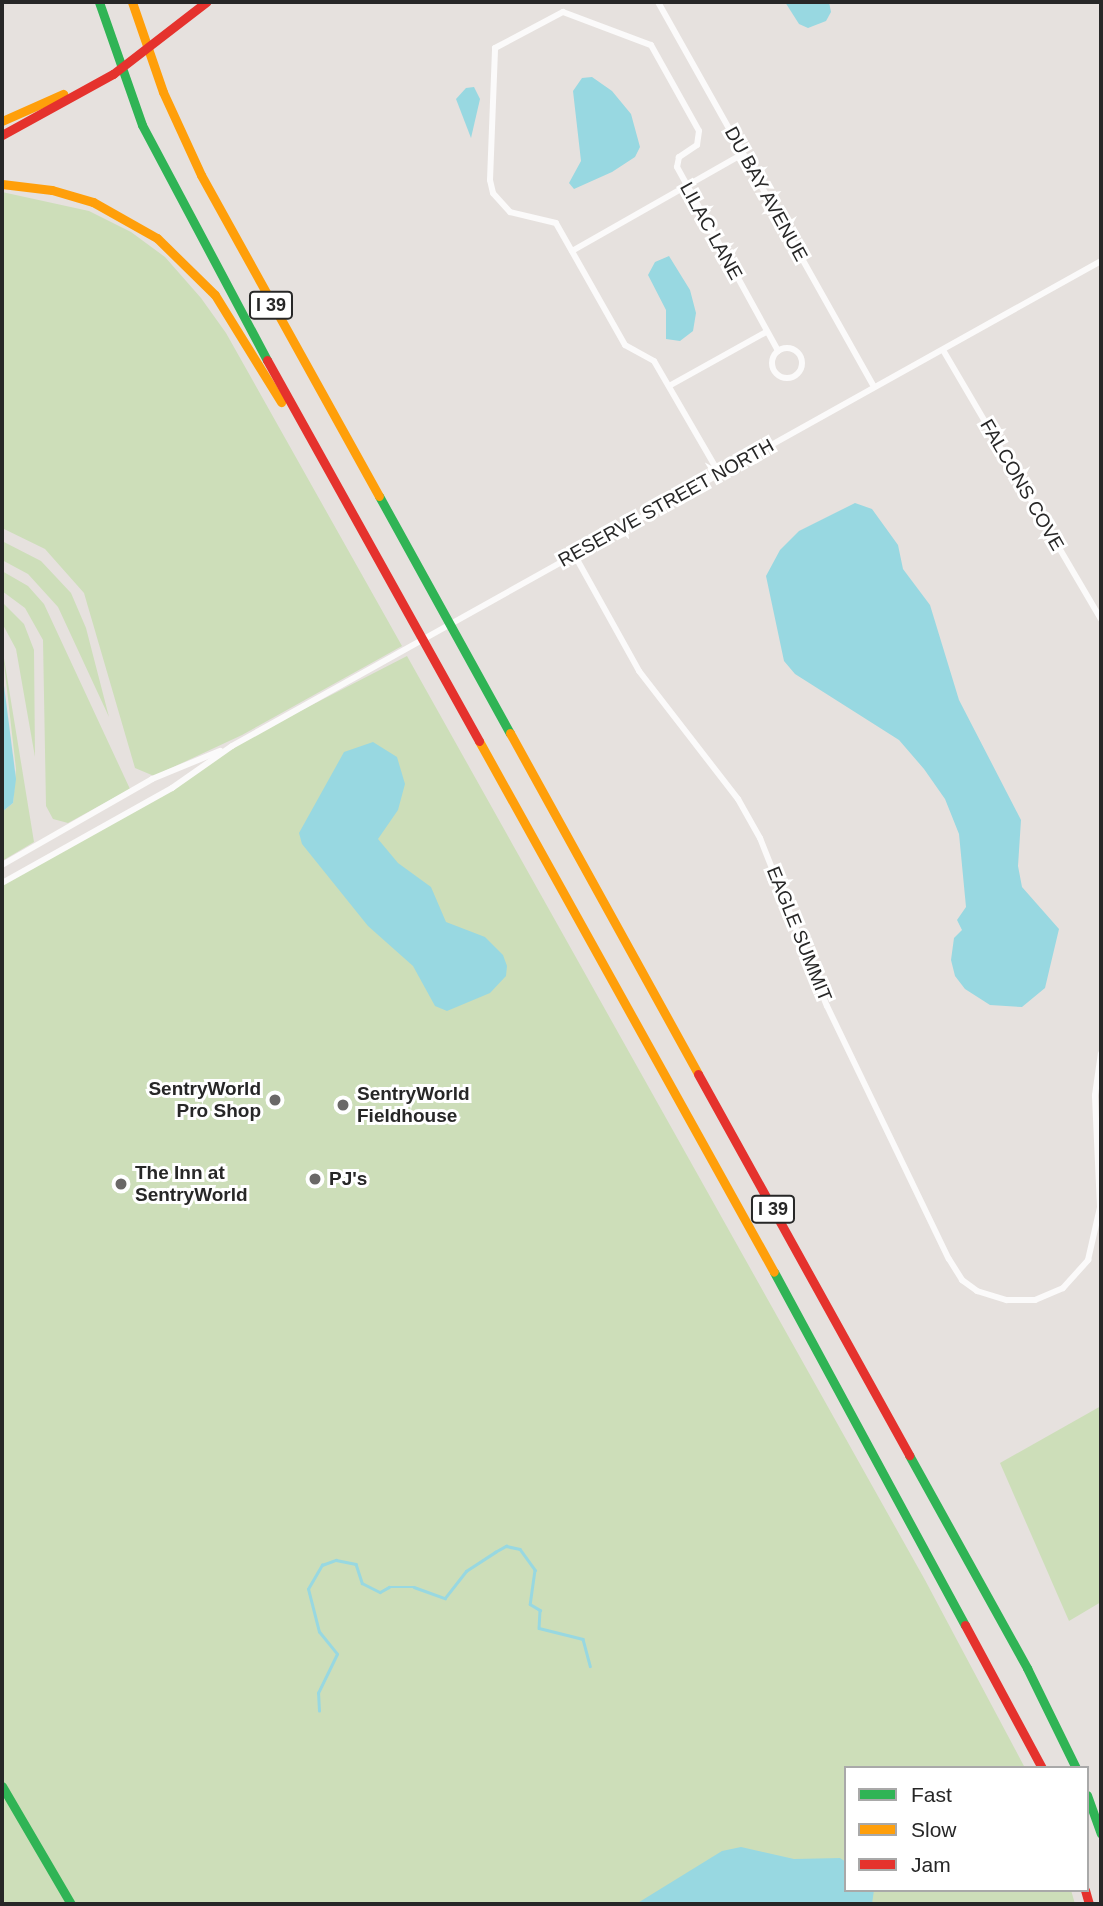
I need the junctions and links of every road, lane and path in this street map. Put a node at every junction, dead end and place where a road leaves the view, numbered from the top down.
1 (99, 2) edge
2 (132, 2) edge
3 (194, 2) edge
4 (206, 2) edge
5 (658, 2) edge
6 (170, 28) junction
7 (94, 81) junction
8 (2, 121) edge
9 (2, 135) edge
10 (743, 155) junction
11 (2, 184) edge
12 (687, 188) junction
13 (572, 251) junction
14 (1101, 261) edge
15 (766, 332) junction
16 (943, 350) junction
17 (778, 351) junction
18 (669, 386) junction
19 (874, 387) junction
20 (311, 438) junction
21 (719, 473) junction
22 (574, 554) junction
23 (1101, 620) edge
24 (232, 746) junction
25 (2, 865) edge
26 (2, 883) edge
27 (1101, 1053) edge
28 (1100, 1158) edge
29 (1041, 1766) edge
30 (1075, 1766) edge
31 (2, 1786) edge
32 (1089, 1801) edge
33 (1101, 1834) edge
34 (71, 1904) edge

1 - 20 main road, I 39
2 - 30 main road, I 39
3 - 6 main road
4 - 6 main road
5 - 10 street, DU BAY AVENUE
6 - 7 main road
7 - 8 main road
7 - 9 main road
10 - 12 street
10 - 19 street, DU BAY AVENUE
11 - 20 main road
12 - 13 street
12 - 13 street, LILAC LANE
12 - 15 street, LILAC LANE
13 - 18 street
14 - 16 street, RESERVE STREET NORTH
15 - 17 street, LILAC LANE
15 - 18 street
16 - 19 street, RESERVE STREET NORTH
16 - 23 street, FALCONS COVE
17 - 17 street, LILAC LANE
18 - 21 street
19 - 21 street, RESERVE STREET NORTH
20 - 29 main road, I 39
21 - 22 street, RESERVE STREET NORTH
22 - 24 street, RESERVE STREET NORTH
22 - 28 street, EAGLE SUMMIT
24 - 25 street, RESERVE STREET NORTH
24 - 26 street, RESERVE STREET NORTH
27 - 28 street
31 - 34 main road
32 - 33 main road

